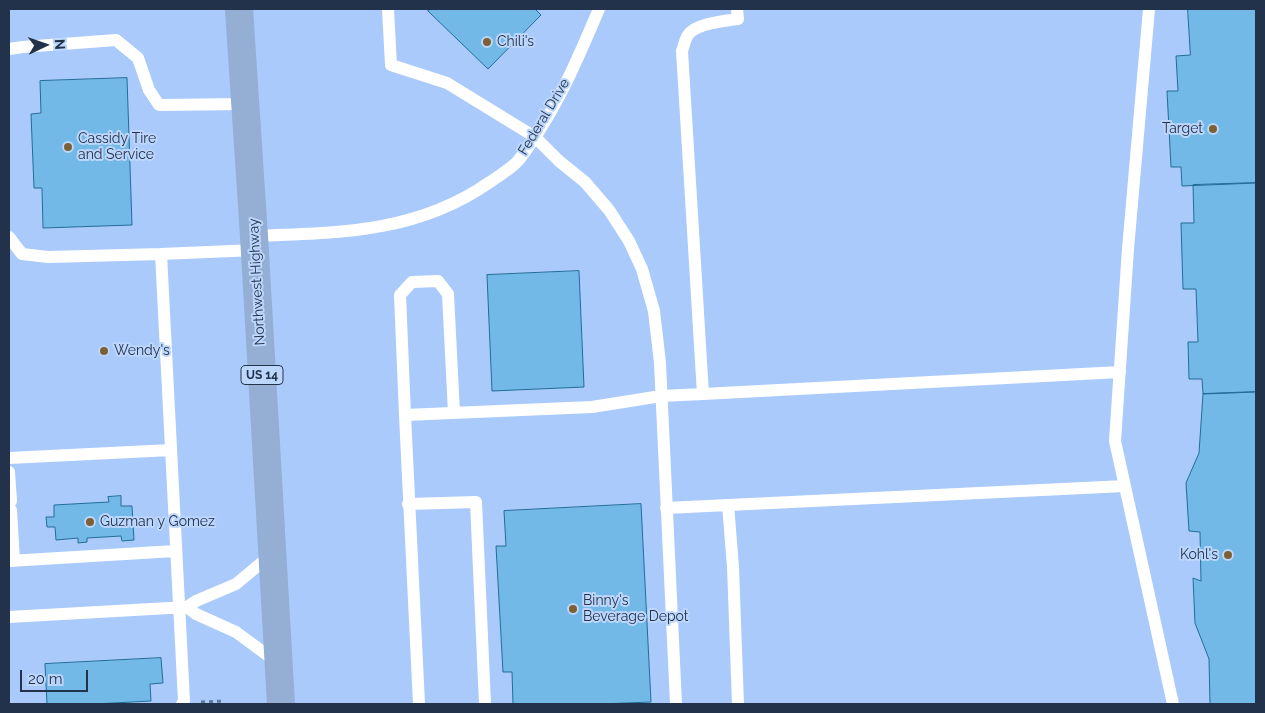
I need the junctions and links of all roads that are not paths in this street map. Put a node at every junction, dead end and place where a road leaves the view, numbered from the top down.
1 (224, 9) edge
2 (239, 9) edge
3 (388, 9) edge
4 (599, 9) edge
5 (737, 9) edge
6 (1149, 9) edge
7 (241, 46) junction
8 (9, 49) edge
9 (245, 104) junction
10 (535, 137) junction
11 (9, 237) edge
12 (255, 243) junction
13 (161, 254) junction
14 (1120, 372) junction
15 (703, 394) junction
16 (661, 396) junction
17 (454, 413) junction
18 (405, 415) junction
19 (171, 450) junction
20 (9, 458) edge
21 (9, 472) edge
22 (1125, 486) junction
23 (408, 504) junction
24 (728, 505) junction
25 (666, 508) junction
26 (175, 551) junction
27 (273, 554) junction
28 (12, 561) edge
29 (183, 608) junction
30 (9, 617) edge
31 (279, 664) junction
32 (183, 702) edge
33 (281, 704) edge
34 (419, 704) edge
35 (485, 704) edge
36 (676, 704) edge
37 (738, 704) edge
38 (1173, 704) edge

1 - 7 main road
2 - 7 main road, Northwest Highway / US 14
3 - 10 lane
4 - 10 lane, Federal Drive
5 - 15 lane
6 - 14 lane
7 - 9 main road, Northwest Highway / US 14
8 - 9 lane
9 - 12 main road, Northwest Highway / US 14
10 - 12 lane, Federal Drive
10 - 16 lane
11 - 13 lane, Federal Drive
12 - 13 lane, Federal Drive
12 - 27 main road, Northwest Highway / US 14
13 - 19 lane
14 - 15 lane
14 - 22 lane
15 - 16 lane
16 - 17 lane
16 - 25 lane
17 - 18 lane
17 - 18 lane
18 - 23 lane
19 - 20 lane
19 - 26 lane
21 - 28 lane
22 - 24 lane
22 - 38 lane
23 - 34 lane
23 - 35 lane
24 - 25 lane
24 - 37 lane
25 - 36 lane
26 - 28 lane
26 - 29 lane
27 - 29 lane
27 - 31 main road, Northwest Highway / US 14
29 - 30 lane
29 - 31 lane
29 - 32 lane
31 - 33 main road, Northwest Highway / US 14

